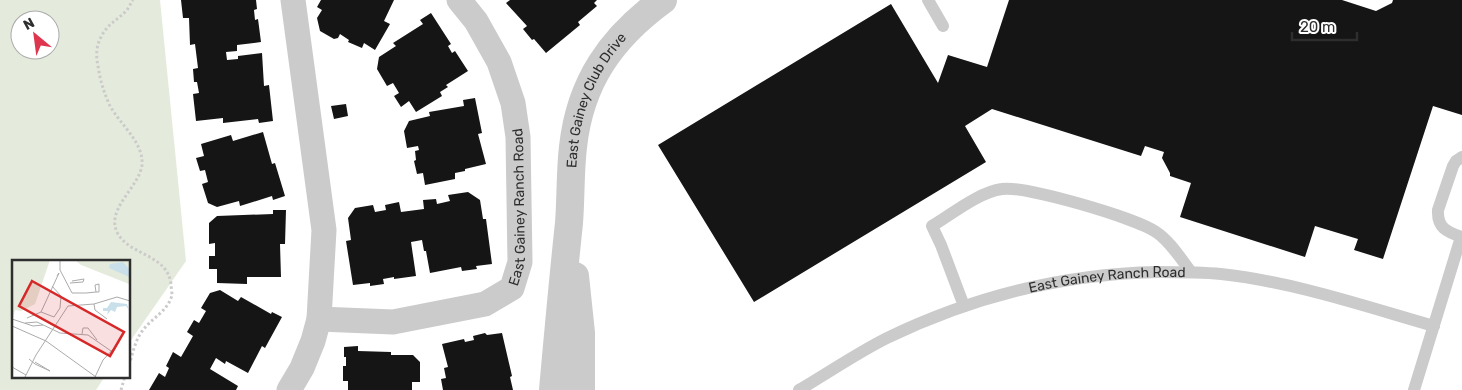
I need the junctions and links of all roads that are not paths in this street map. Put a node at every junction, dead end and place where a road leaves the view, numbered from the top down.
1 (293, 0) edge
2 (459, 0) edge
3 (663, 0) edge
4 (928, 0) edge
5 (943, 26) dead end
6 (1462, 157) edge
7 (569, 220) junction
8 (1461, 237) edge
9 (1191, 272) junction
10 (964, 306) junction
11 (319, 318) junction
12 (1434, 326) junction
13 (288, 390) edge
14 (553, 390) edge
15 (581, 390) edge
16 (799, 390) edge
17 (1414, 390) edge

1 - 11 street
2 - 11 street, East Gainey Ranch Road
3 - 7 street, East Gainey Club Drive
4 - 5 lane
6 - 8 lane
7 - 14 street, East Gainey Club Drive
7 - 15 street, East Gainey Club Drive
8 - 12 lane
9 - 10 lane, East Gainey Ranch Road
9 - 10 lane
9 - 12 lane, East Gainey Ranch Road
10 - 16 lane, East Gainey Ranch Road
11 - 13 street
12 - 17 lane

